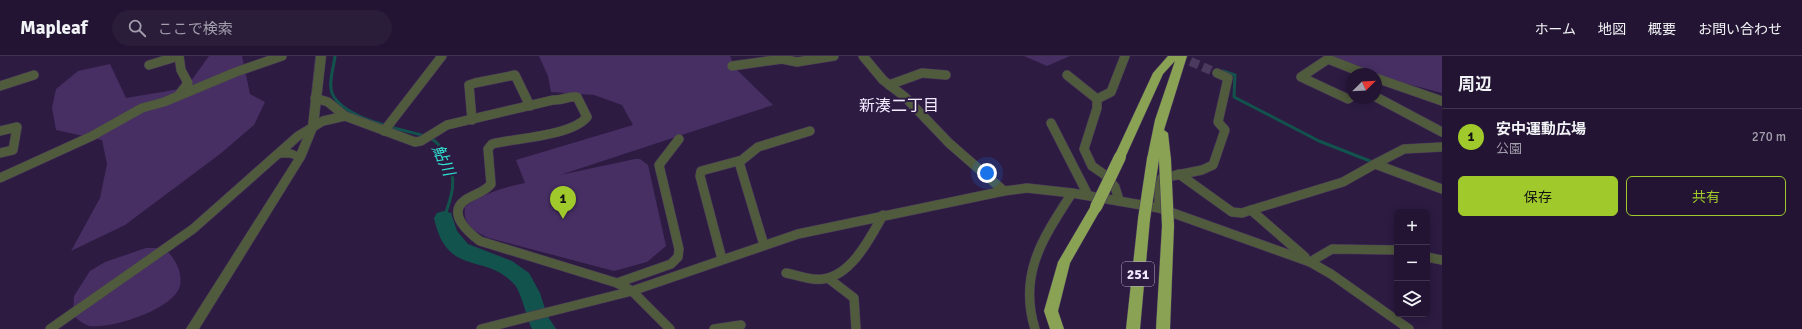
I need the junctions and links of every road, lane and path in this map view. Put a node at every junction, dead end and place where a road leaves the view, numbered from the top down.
1 (179, 56) edge
2 (282, 56) edge
3 (321, 56) edge
4 (442, 56) edge
5 (834, 56) edge
6 (863, 56) edge
7 (1125, 56) edge
8 (1174, 56) edge
9 (1182, 56) edge
10 (149, 65) dead end
11 (732, 66) dead end
12 (1351, 68) edge
13 (1217, 74) tunnel mouth
14 (34, 75) dead end
15 (946, 75) dead end
16 (1067, 75) dead end
17 (1382, 80) edge
18 (889, 85) junction
19 (0, 86) edge
20 (177, 97) junction
21 (315, 98) junction
22 (1346, 98) edge
23 (1097, 99) junction
24 (1382, 101) edge
25 (1442, 101) edge
26 (530, 106) junction
27 (345, 116) junction
28 (472, 120) junction
29 (1051, 123) dead end
30 (313, 126) junction
31 (387, 127) junction
32 (0, 131) edge
33 (810, 131) dead end
34 (1442, 132) edge
35 (679, 139) dead end
36 (1442, 147) edge
37 (0, 153) edge
38 (277, 154) junction
39 (300, 158) junction
40 (1159, 160) junction
41 (739, 162) junction
42 (1375, 164) junction
43 (15, 170) junction
44 (0, 172) edge
45 (1179, 174) junction
46 (0, 178) edge
47 (1442, 189) edge
48 (1004, 191) junction
49 (1072, 192) junction
50 (1088, 195) junction
51 (1119, 200) junction
52 (1159, 208) junction
53 (1251, 210) junction
54 (883, 215) junction
55 (764, 245) junction
56 (1394, 250) edge
57 (1430, 258) edge
58 (722, 259) junction
59 (1442, 260) edge
60 (1310, 262) junction
61 (786, 273) dead end
62 (828, 278) junction
63 (617, 283) junction
64 (632, 291) junction
65 (741, 325) dead end
66 (50, 329) edge
67 (192, 329) edge
68 (480, 329) edge
69 (670, 329) edge
70 (714, 329) edge
71 (856, 329) edge
72 (1035, 329) edge
73 (1057, 329) edge
74 (1133, 329) edge
75 (1163, 329) edge
76 (1409, 329) edge

1 - 10 street
1 - 20 street
2 - 20 street
3 - 21 street
4 - 31 street
5 - 11 street
6 - 18 street
7 - 23 street
8 - 73 highway, bridge
9 - 40 highway
12 - 22 street
13 - 45 street
14 - 19 street
15 - 18 street
16 - 23 street
17 - 25 street
18 - 48 street
20 - 43 street
21 - 27 street
21 - 30 street
23 - 51 street
24 - 34 street
26 - 28 street
26 - 28 street
26 - 63 street
27 - 30 street
27 - 31 street
28 - 31 street
29 - 50 street
30 - 38 street
30 - 39 street
32 - 37 street
33 - 41 street
35 - 63 street
36 - 42 street
38 - 39 street
38 - 66 street
39 - 67 street
40 - 74 highway, 251, bridge
40 - 75 highway, bridge
41 - 55 street
41 - 58 street
42 - 47 street
42 - 53 street
43 - 44 street
43 - 46 street
45 - 52 street
45 - 53 street
48 - 49 street
48 - 54 street
49 - 50 street
49 - 72 street
50 - 51 street
51 - 52 street
52 - 60 street
53 - 60 street
54 - 55 street
54 - 62 street
55 - 58 street
56 - 60 street
57 - 59 street
58 - 64 street
60 - 76 street
61 - 62 street
62 - 71 street
63 - 64 street
64 - 68 street
64 - 69 street
65 - 70 street

